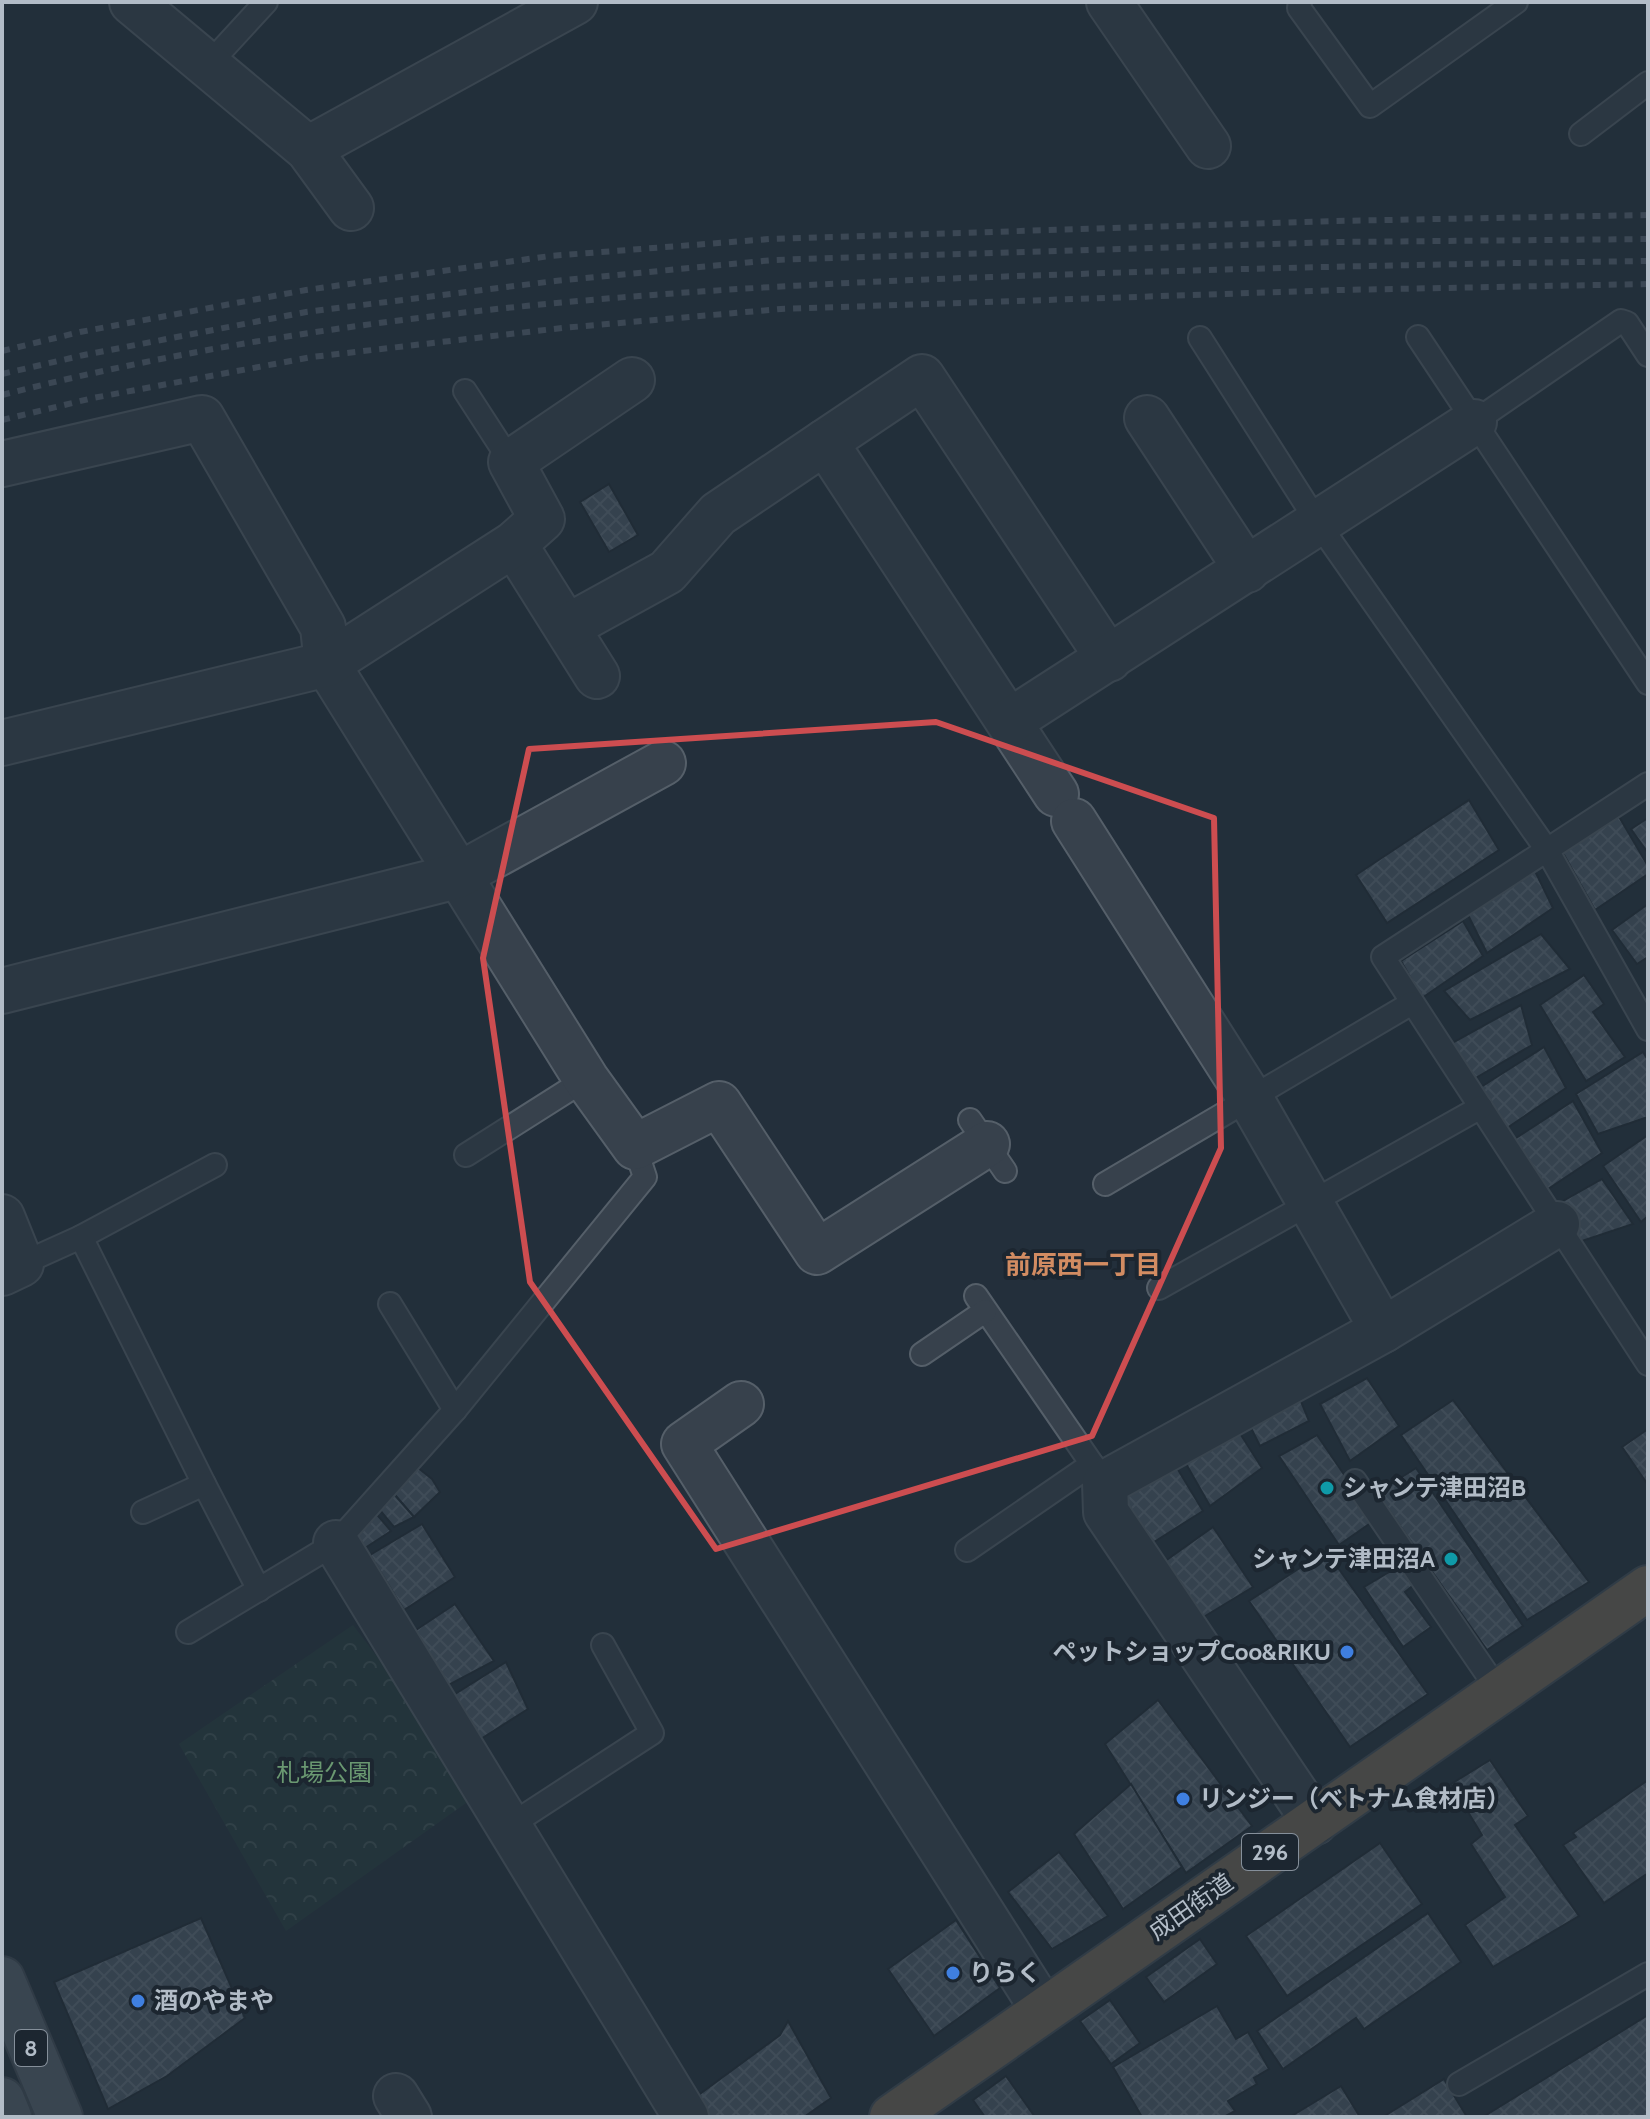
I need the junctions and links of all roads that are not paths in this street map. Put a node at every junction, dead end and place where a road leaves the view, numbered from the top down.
1 (132, 2) edge
2 (266, 2) edge
3 (575, 2) edge
4 (1109, 2) edge
5 (1300, 2) edge
6 (1516, 2) edge
7 (209, 64) junction
8 (1648, 83) edge
9 (1581, 134) dead end
10 (1208, 146) dead end
11 (308, 149) junction
12 (351, 208) dead end
13 (1418, 337) dead end
14 (1200, 338) dead end
15 (1648, 355) edge
16 (632, 380) dead end
17 (465, 391) dead end
18 (1147, 418) dead end
19 (1474, 422) junction
20 (825, 442) junction
21 (511, 462) junction
22 (2, 464) edge
23 (1318, 523) junction
24 (514, 544) junction
25 (1247, 570) junction
26 (567, 627) junction
27 (1109, 659) junction
28 (327, 664) junction
29 (597, 676) dead end
30 (1648, 683) edge
31 (1010, 721) junction
32 (2, 743) edge
33 (663, 763) dead end
34 (1648, 784) edge
35 (1547, 850) junction
36 (457, 876) junction
37 (2, 991) edge
38 (1412, 1003) junction
39 (1648, 1029) edge
40 (586, 1079) junction
41 (1250, 1098) junction
42 (1481, 1107) junction
43 (987, 1145) dead end
44 (635, 1147) junction
45 (466, 1155) dead end
46 (215, 1165) dead end
47 (1105, 1184) dead end
48 (1310, 1202) junction
49 (2, 1217) edge
50 (1557, 1224) junction
51 (81, 1237) junction
52 (11, 1268) edge
53 (1159, 1288) dead end
54 (390, 1304) dead end
55 (1383, 1330) junction
56 (922, 1354) dead end
57 (1648, 1364) edge
58 (741, 1404) dead end
59 (455, 1410) junction
60 (1099, 1474) junction
61 (1355, 1481) dead end
62 (204, 1484) junction
63 (143, 1512) dead end
64 (336, 1543) junction
65 (967, 1550) dead end
66 (1648, 1588) edge
67 (259, 1590) junction
68 (188, 1632) dead end
69 (603, 1645) dead end
70 (1500, 1693) junction
71 (1315, 1822) junction
72 (509, 1826) junction
73 (1648, 1974) edge
74 (2, 1979) edge
75 (1043, 2009) junction
76 (1459, 2084) dead end
77 (2, 2100) edge
78 (9, 2117) edge
79 (60, 2117) edge
80 (686, 2117) edge
81 (892, 2117) edge

1 - 7 street
2 - 7 lane
3 - 11 street
4 - 10 street
5 - 6 lane
7 - 11 street
8 - 9 lane
11 - 12 street
13 - 19 lane
14 - 23 lane
15 - 19 lane
16 - 21 street
17 - 21 lane
18 - 25 street
19 - 23 street
19 - 30 lane
20 - 26 street
20 - 27 street
20 - 31 street
21 - 24 street
22 - 28 street
23 - 25 street
23 - 35 lane
24 - 26 street
24 - 28 street
25 - 27 street
26 - 29 street
27 - 31 street
28 - 32 street
28 - 36 street
31 - 41 street
33 - 36 street
34 - 35 lane
35 - 38 lane
35 - 39 lane
36 - 37 street
36 - 40 street
38 - 41 lane
38 - 42 lane
40 - 44 street
40 - 45 lane
41 - 47 lane
41 - 48 street
42 - 48 lane
42 - 50 lane
43 - 44 street
44 - 59 lane
46 - 51 lane
48 - 53 lane
48 - 55 street
49 - 52 street
50 - 55 street
50 - 57 lane
51 - 52 lane
51 - 62 lane
54 - 59 lane
55 - 60 street
56 - 60 lane
58 - 75 street
59 - 64 lane
60 - 65 lane
60 - 71 street
61 - 70 lane
62 - 63 lane
62 - 67 lane
64 - 67 lane
64 - 72 street
66 - 70 highway, 成田街道 / 296
67 - 68 lane
69 - 72 lane
70 - 71 highway, 成田街道 / 296
71 - 75 highway, 成田街道 / 296
72 - 80 street
73 - 76 lane
74 - 79 main road, 8
75 - 81 highway, 成田街道 / 296
77 - 78 main road

